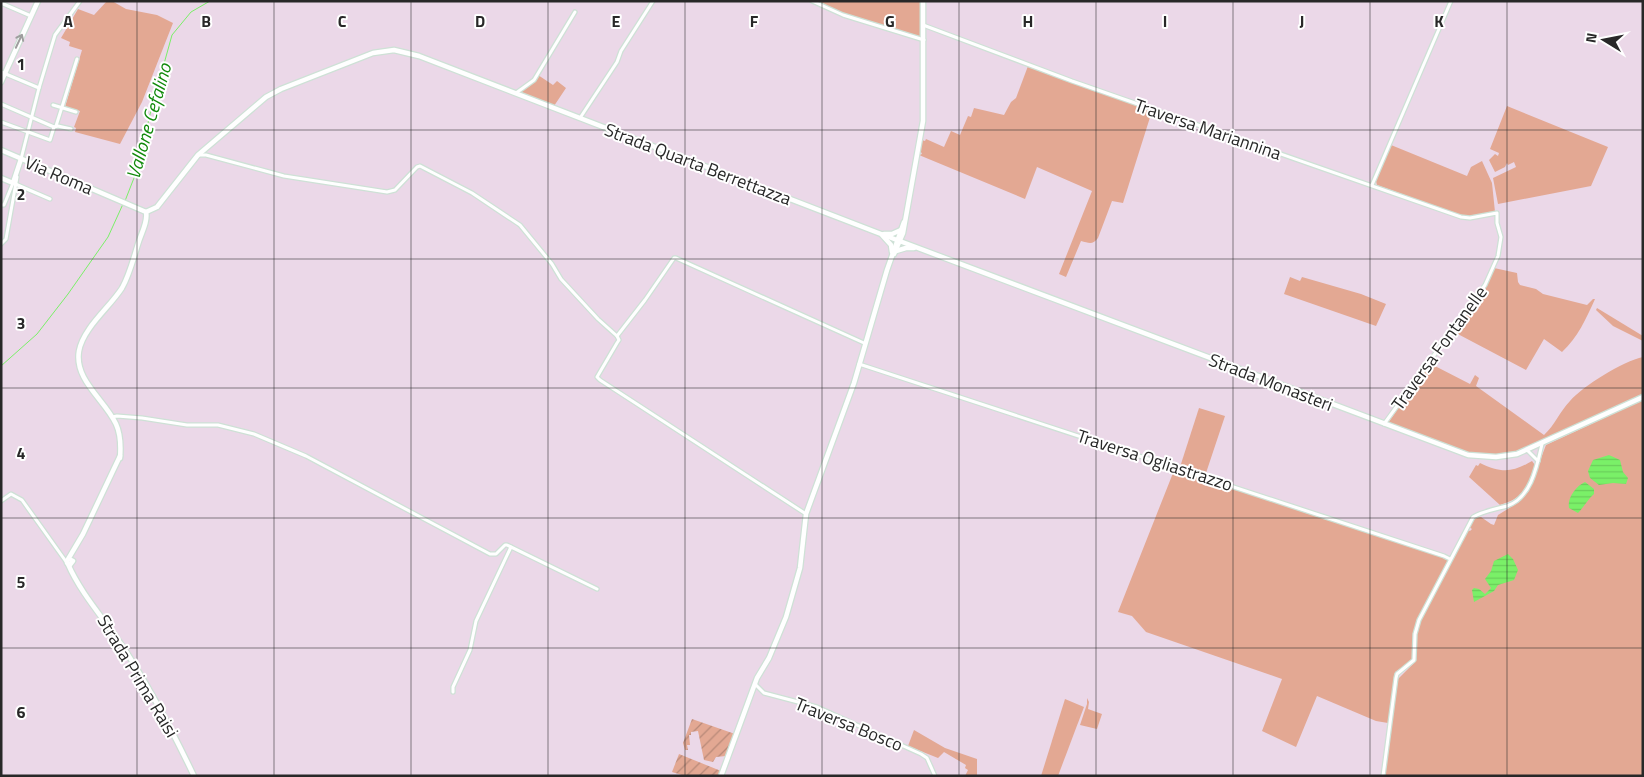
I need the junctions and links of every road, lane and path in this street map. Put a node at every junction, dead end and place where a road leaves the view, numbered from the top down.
1 (38, 1) edge
2 (80, 1) edge
3 (652, 1) edge
4 (812, 1) edge
5 (923, 1) edge
6 (1451, 1) edge
7 (1, 3) edge
8 (574, 12) dead end
9 (31, 16) junction
10 (924, 25) junction
11 (924, 40) junction
12 (77, 59) dead end
13 (3, 73) edge
14 (1, 82) edge
15 (39, 88) junction
16 (516, 94) junction
17 (1, 104) edge
18 (53, 105) dead end
19 (62, 108) junction
20 (76, 112) dead end
21 (31, 119) junction
22 (580, 119) junction
23 (1, 122) edge
24 (55, 127) junction
25 (71, 129) dead end
26 (28, 132) junction
27 (1, 150) edge
28 (198, 154) junction
29 (21, 159) junction
30 (1, 178) edge
31 (14, 184) junction
32 (1372, 185) junction
33 (50, 199) dead end
34 (2, 204) edge
35 (11, 206) junction
36 (146, 212) junction
37 (1497, 213) joint
38 (902, 231) junction
39 (881, 234) junction
40 (899, 241) junction
41 (1, 244) edge
42 (920, 248) junction
43 (894, 252) junction
44 (617, 336) junction
45 (864, 343) junction
46 (859, 364) junction
47 (1643, 398) edge
48 (113, 417) junction
49 (1384, 424) junction
50 (1542, 444) junction
51 (1528, 450) junction
52 (1538, 462) junction
53 (1, 501) edge
54 (806, 514) junction
55 (511, 547) junction
56 (1450, 559) junction
57 (69, 561) junction
58 (597, 589) dead end
59 (755, 684) junction
60 (453, 692) dead end
61 (194, 776) edge
62 (722, 776) edge
63 (935, 776) edge
64 (1384, 776) edge

1 - 9 main road
2 - 15 street
3 - 22 street
4 - 11 street
5 - 10 main road
6 - 32 street
7 - 9 street
8 - 16 street
13 -> 9 main road
10 - 11 main road
10 - 32 street, Traversa Mariannina
11 - 38 main road
12 - 19 street
13 - 14 main road
13 - 15 street
15 - 21 street
16 - 22 main road, Strada Quarta Berrettazza
16 - 28 main road, Strada Quarta Berrettazza
17 - 21 street
18 - 19 street
19 - 20 street
19 - 24 street
21 - 24 street
21 - 26 street
22 - 39 main road, Strada Quarta Berrettazza
23 - 26 street
24 - 25 street
24 - 26 street
26 - 29 street
27 - 29 main road, Via Roma
28 - 36 main road, Strada Quarta Berrettazza
28 - 44 street
29 - 31 main road
29 - 36 main road, Via Roma
30 - 31 main road
31 - 33 street
31 - 34 street
31 - 35 street
32 - 37 street, Traversa Mariannina
34 - 35 street
35 - 41 street
36 - 48 main road
37 - 49 street, Traversa Fontanelle
38 - 39 main road
38 - 40 main road
38 - 42 main road
39 - 40 main road, Strada Quarta Berrettazza
39 - 43 main road
40 - 42 main road, Strada Monasteri
40 - 43 main road
42 - 43 main road
42 - 49 main road, Strada Monasteri
43 - 45 main road
44 - 45 street
44 - 54 street
45 - 46 main road
46 - 54 main road
46 - 56 street, Traversa Ogliastrazzo
47 - 50 main road, Strada Monasteri
48 - 55 street
48 - 57 main road
49 - 51 main road, Strada Monasteri
50 - 51 main road, Strada Monasteri
50 - 52 street
51 - 52 street
52 - 56 street
53 - 57 street
54 - 59 main road
55 - 58 street
55 - 60 street
56 - 64 street
57 - 61 main road, Strada Prima Raisi
59 - 62 main road
59 - 63 street, Traversa Bosco

